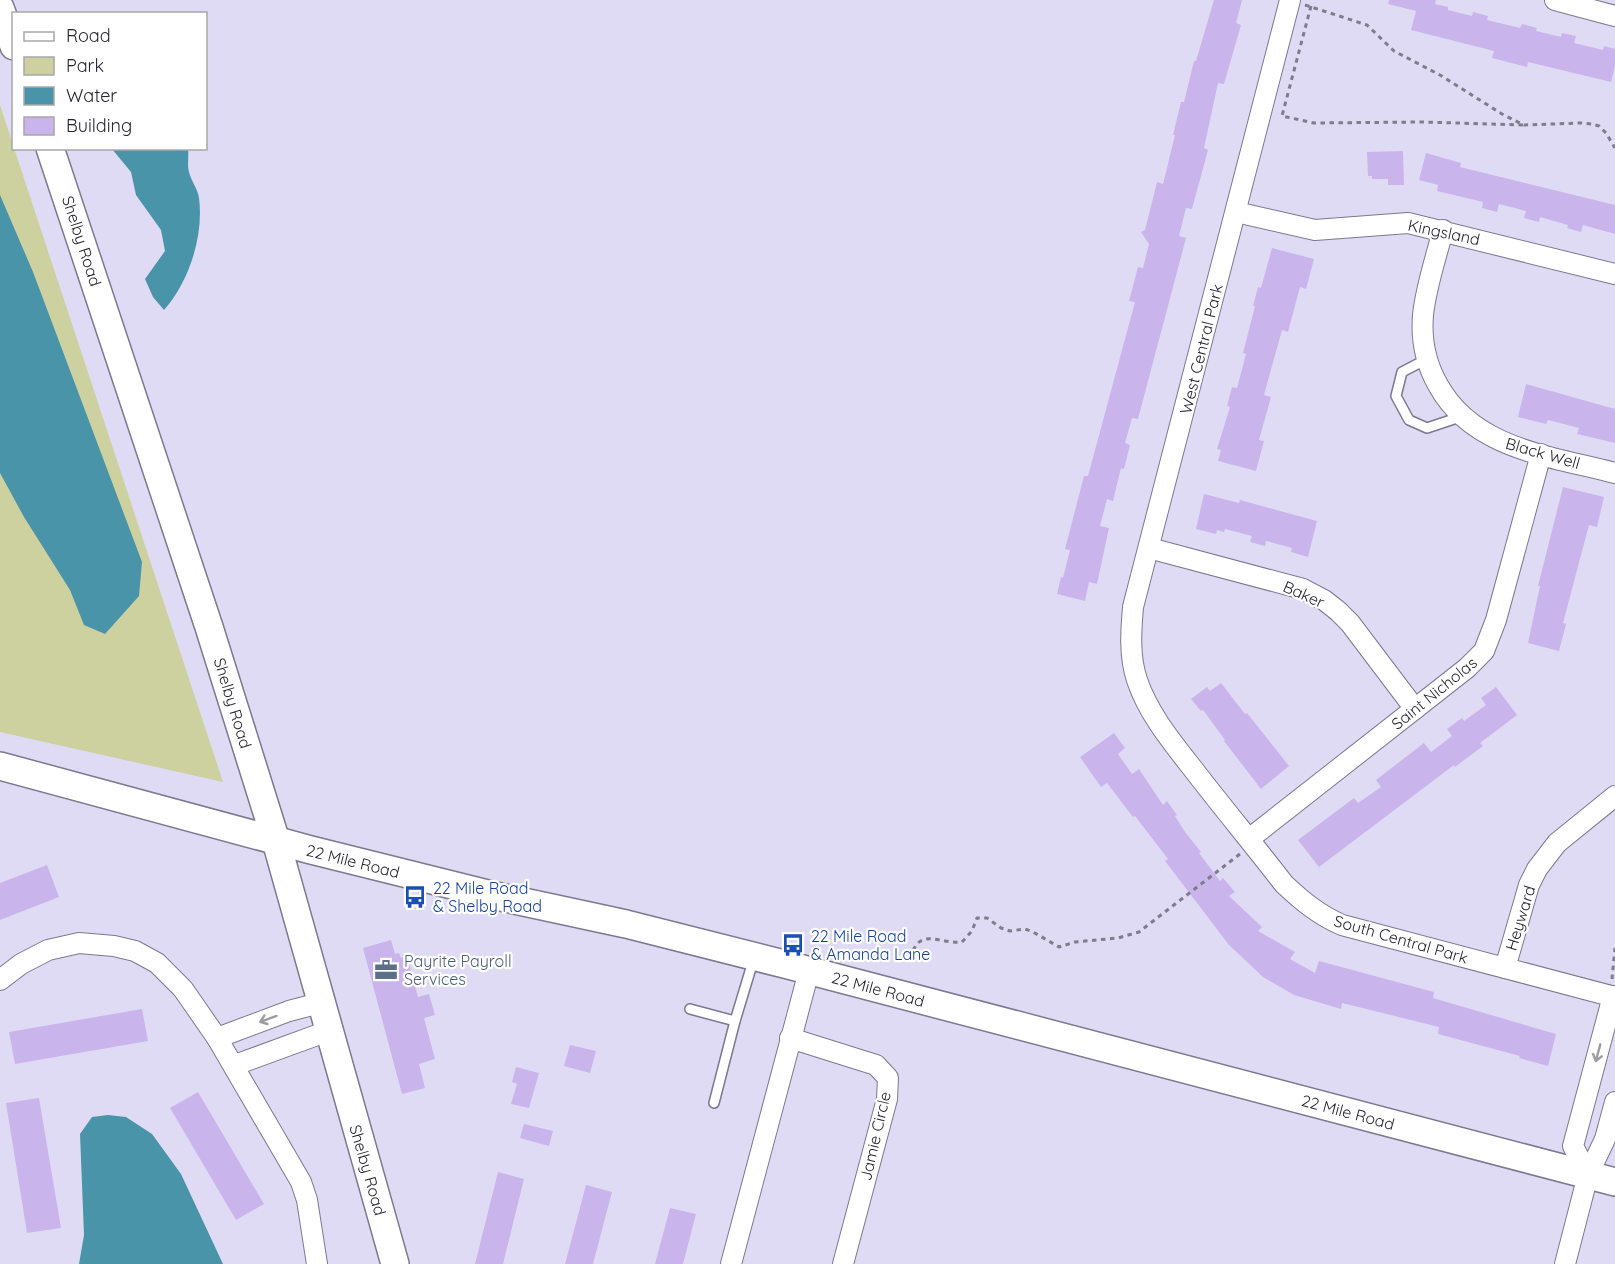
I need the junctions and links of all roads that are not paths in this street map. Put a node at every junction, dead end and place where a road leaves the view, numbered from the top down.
1 (1555, 0) edge
2 (1290, 1) edge
3 (0, 8) edge
4 (1615, 16) edge
5 (12, 41) edge
6 (51, 150) edge
7 (1236, 212) junction
8 (1443, 231) junction
9 (1615, 274) edge
10 (1427, 359) junction
11 (1460, 417) junction
12 (1540, 454) junction
13 (1615, 473) edge
14 (1149, 548) junction
15 (1144, 699) joint
16 (1415, 709) junction
17 (0, 766) edge
18 (1615, 796) edge
19 (1249, 839) junction
20 (276, 841) junction
21 (754, 956) junction
22 (1505, 968) junction
23 (809, 971) junction
24 (0, 980) edge
25 (1614, 997) edge
26 (320, 1003) junction
27 (690, 1010) dead end
28 (735, 1021) junction
29 (328, 1031) junction
30 (217, 1038) junction
31 (790, 1038) junction
32 (235, 1065) junction
33 (1615, 1102) edge
34 (714, 1103) dead end
35 (1588, 1175) junction
36 (1615, 1182) edge
37 (317, 1264) edge
38 (395, 1264) edge
39 (730, 1264) edge
40 (843, 1264) edge
41 (1565, 1264) edge

1 - 4 street
2 - 7 street, West Central Park
3 - 5 street
6 - 20 street, Shelby Road
7 - 8 street, Kingsland
7 - 14 street, West Central Park
8 - 9 street, Kingsland
8 - 10 street, Black Well
10 - 11 street, Black Well
10 - 11 lane
11 - 12 street, Black Well
12 - 13 street, Black Well
12 - 16 street, Saint Nicholas
14 - 15 street, West Central Park
14 - 16 street, Baker
15 - 19 street, South Central Park
16 - 19 street, Saint Nicholas
17 - 20 street, 22 Mile Road
18 - 22 street, Heyward
19 - 22 street, South Central Park
20 - 21 street, 22 Mile Road
20 - 26 street, Shelby Road
21 - 23 street, 22 Mile Road
21 - 28 lane
22 - 25 street, South Central Park
23 - 31 street
23 - 35 street, 22 Mile Road
24 - 30 street
25 -> 35 street
26 - 29 street, Shelby Road
26 -> 30 street
27 - 28 lane
28 - 34 lane
29 - 32 street
29 - 38 street, Shelby Road
30 - 32 street
31 - 39 street
31 - 40 street, Jamie Circle
32 - 37 street
33 - 35 street
35 - 36 street, 22 Mile Road
35 - 41 street

